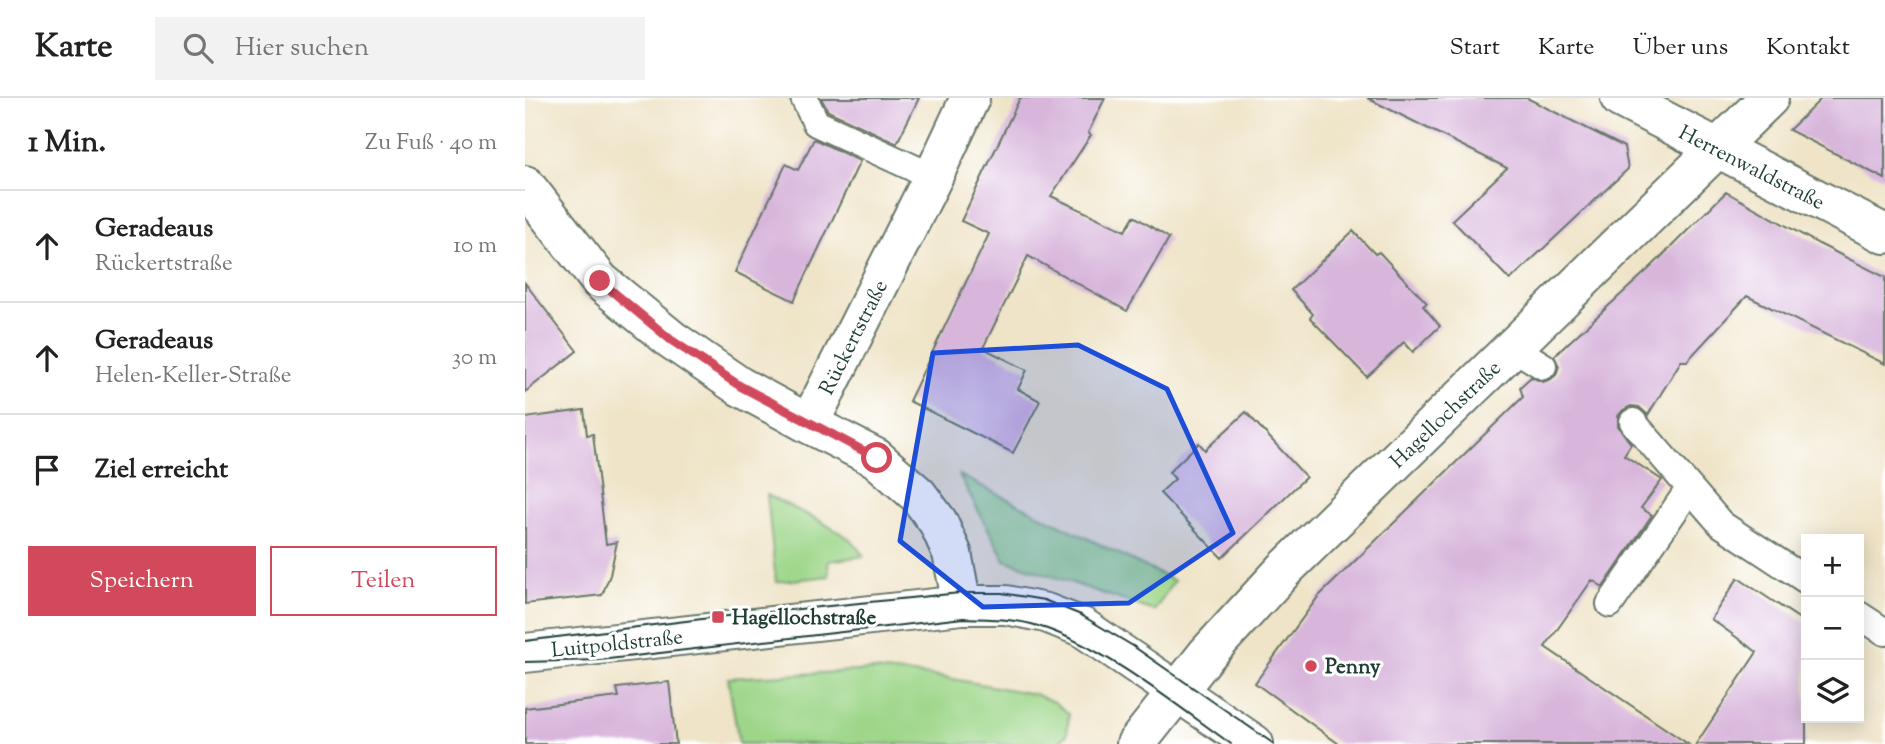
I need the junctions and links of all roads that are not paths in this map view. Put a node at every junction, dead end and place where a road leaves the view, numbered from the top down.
1 (804, 98) edge
2 (969, 98) edge
3 (1620, 98) edge
4 (1769, 98) edge
5 (1716, 149) junction
6 (933, 177) junction
7 (525, 185) edge
8 (1885, 234) edge
9 (1633, 422) dead end
10 (809, 424) junction
11 (1690, 488) junction
12 (1801, 577) edge
13 (1610, 604) dead end
14 (962, 606) junction
15 (1864, 618) edge
16 (1885, 632) edge
17 (525, 653) edge
18 (1179, 691) junction
19 (1136, 744) edge
20 (1254, 744) edge

1 - 6 lane
2 - 6 street, Rückertstraße
3 - 5 street, Herrenwaldstraße
4 - 5 street, Hagellochstraße
5 - 8 street, Herrenwaldstraße
5 - 18 street, Hagellochstraße
6 - 10 street, Rückertstraße
7 - 10 street
9 - 11 lane
10 - 14 street
11 - 12 lane
11 - 13 lane
14 - 17 street, Luitpoldstraße
14 - 18 street, Luitpoldstraße
15 - 16 lane
18 - 19 street, Hagellochstraße
18 - 20 street, Luitpoldstraße

